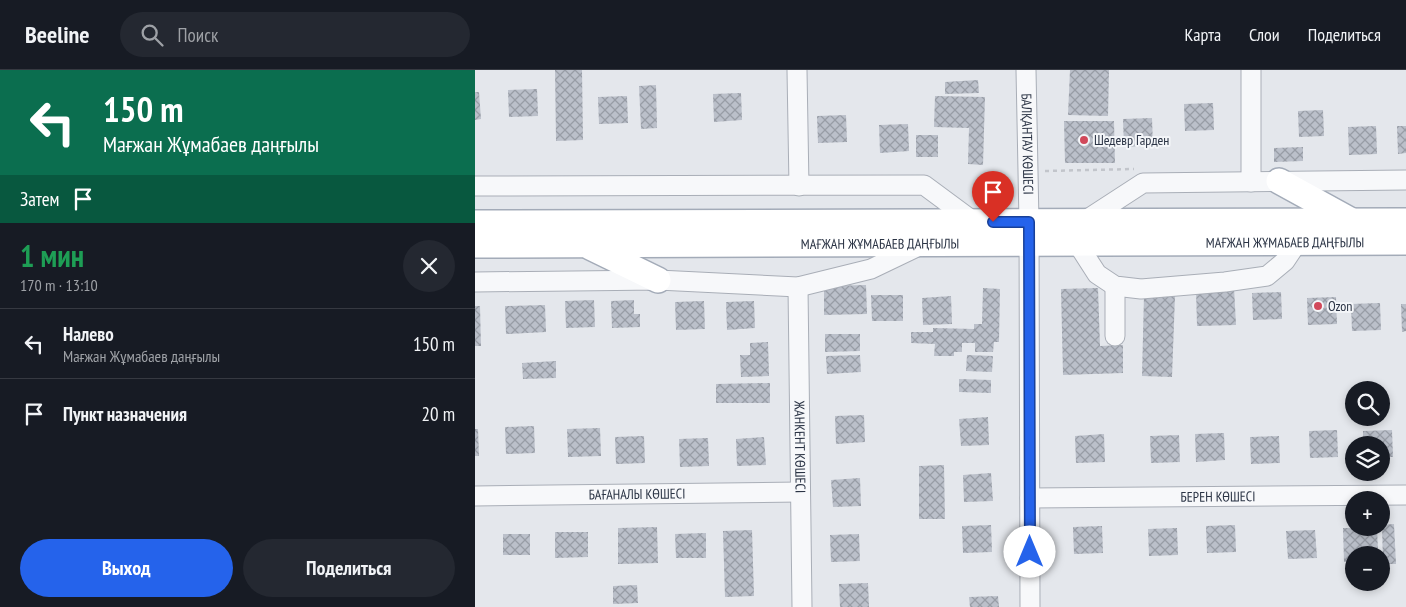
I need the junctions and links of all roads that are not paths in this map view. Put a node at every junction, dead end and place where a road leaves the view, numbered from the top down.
1 (797, 70) edge
2 (1026, 70) edge
3 (1251, 70) edge
4 (1406, 180) edge
5 (1279, 181) junction
6 (1251, 182) junction
7 (475, 186) edge
8 (799, 186) junction
9 (1353, 221) junction
10 (1406, 221) edge
11 (974, 222) junction
12 (475, 223) edge
13 (1029, 233) junction
14 (1080, 233) junction
15 (1406, 242) edge
16 (1297, 243) junction
17 (923, 244) junction
18 (475, 245) edge
19 (585, 245) junction
20 (658, 280) junction
21 (475, 282) edge
22 (1115, 286) junction
23 (798, 287) junction
24 (1115, 336) dead end
25 (800, 492) junction
26 (1406, 495) edge
27 (475, 496) edge
28 (1030, 498) junction
29 (802, 607) edge
30 (1030, 607) edge

1 - 8 street
2 - 13 street, БАЛҚАНТАУ КӨШЕСІ
3 - 6 street
4 - 5 street
5 - 6 street
5 - 9 main road
6 - 14 street
7 - 8 street
8 - 11 street
9 - 10 main road, МАҒЖАН ЖҰМАБАЕВ ДАҢҒЫЛЫ
9 - 14 main road, МАҒЖАН ЖҰМАБАЕВ ДАҢҒЫЛЫ
11 - 12 main road, МАҒЖАН ЖҰМАБАЕВ ДАҢҒЫЛЫ
11 - 13 main road, МАҒЖАН ЖҰМАБАЕВ ДАҢҒЫЛЫ
13 - 14 main road, МАҒЖАН ЖҰМАБАЕВ ДАҢҒЫЛЫ
13 - 17 main road, МАҒЖАН ЖҰМАБАЕВ ДАҢҒЫЛЫ
13 - 28 street, БАЛҚАНТАУ КӨШЕСІ
14 - 16 main road, МАҒЖАН ЖҰМАБАЕВ ДАҢҒЫЛЫ
14 - 22 street
15 - 16 main road, МАҒЖАН ЖҰМАБАЕВ ДАҢҒЫЛЫ
16 - 22 street
17 - 19 main road, МАҒЖАН ЖҰМАБАЕВ ДАҢҒЫЛЫ
17 - 23 street
18 - 19 main road, МАҒЖАН ЖҰМАБАЕВ ДАҢҒЫЛЫ
19 - 20 main road
20 - 21 street
20 - 23 street
22 - 24 street
23 - 25 street, ЖАНКЕНТ КӨШЕСІ
25 - 27 street, БАҒАНАЛЫ КӨШЕСІ
25 - 29 street, ЖАНКЕНТ КӨШЕСІ
26 - 28 street, БЕРЕН КӨШЕСІ
28 - 30 street, БАЛҚАНТАУ КӨШЕСІ

